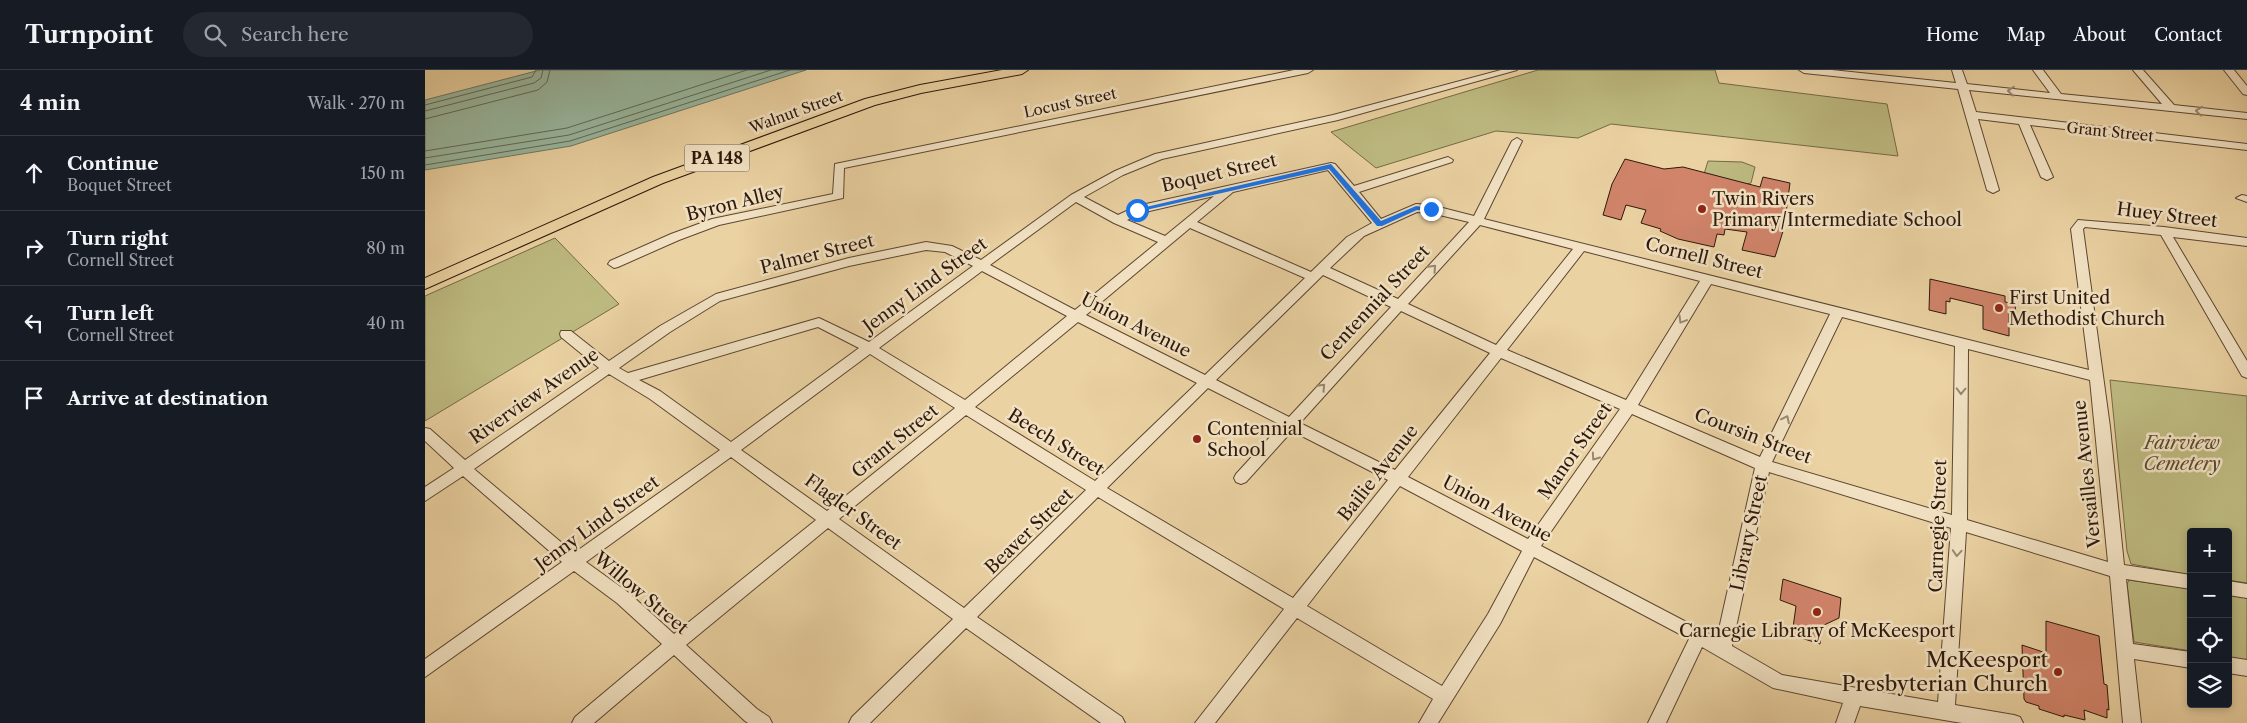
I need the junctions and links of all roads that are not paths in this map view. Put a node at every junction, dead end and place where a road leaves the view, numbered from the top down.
1 (1308, 70) edge
2 (1512, 70) edge
3 (1804, 70) edge
4 (1957, 70) edge
5 (2038, 70) edge
6 (2138, 70) edge
7 (2229, 70) edge
8 (1014, 71) edge
9 (1487, 73) edge
10 (1963, 86) junction
11 (2247, 92) edge
12 (2058, 96) junction
13 (2171, 108) junction
14 (1972, 115) junction
15 (2247, 116) edge
16 (2024, 122) junction
17 (1517, 140) dead end
18 (2245, 150) edge
19 (1449, 160) dead end
20 (2047, 177) dead end
21 (1232, 187) junction
22 (1993, 190) dead end
23 (1351, 191) junction
24 (839, 196) joint
25 (1075, 197) junction
26 (1118, 220) junction
27 (1477, 221) junction
28 (1189, 223) junction
29 (2082, 223) joint
30 (1380, 225) junction
31 (2164, 231) junction
32 (1167, 241) junction
33 (2247, 242) edge
34 (1581, 247) junction
35 (614, 264) dead end
36 (982, 266) junction
37 (1317, 273) junction
38 (1708, 278) junction
39 (425, 284) edge
40 (1398, 306) junction
41 (1838, 311) junction
42 (1075, 315) junction
43 (665, 329) joint
44 (566, 334) dead end
45 (1962, 342) junction
46 (869, 347) junction
47 (1498, 351) junction
48 (609, 368) junction
49 (2247, 373) edge
50 (2095, 376) junction
51 (628, 378) junction
52 (1207, 383) junction
53 (965, 408) junction
54 (1629, 408) junction
55 (1289, 423) junction
56 (425, 433) edge
57 (730, 450) junction
58 (1763, 465) junction
59 (465, 467) junction
60 (1241, 478) dead end
61 (1397, 478) junction
62 (1098, 490) junction
63 (425, 495) edge
64 (828, 519) junction
65 (1959, 523) junction
66 (1531, 548) junction
67 (573, 562) junction
68 (2117, 571) junction
69 (2187, 581) edge
70 (2232, 589) edge
71 (2247, 591) edge
72 (1293, 608) junction
73 (967, 618) junction
74 (1699, 636) junction
75 (672, 645) junction
76 (2124, 650) junction
77 (1723, 651) junction
78 (2187, 659) edge
79 (2232, 666) edge
80 (2247, 668) edge
81 (425, 669) edge
82 (1445, 696) junction
83 (1854, 697) junction
84 (1946, 711) junction
85 (581, 723) edge
86 (763, 723) edge
87 (859, 723) edge
88 (1116, 723) edge
89 (1204, 723) edge
90 (1428, 723) edge
91 (1657, 723) edge
92 (1845, 723) edge
93 (2014, 723) edge
94 (2132, 723) edge

1 - 24 street, Locust Street
2 - 9 street, Jenny Lind Street
3 - 10 street
4 - 10 street
5 - 12 street
6 - 13 street
7 - 11 street
8 - 39 main road, Walnut Street / PA 148
9 - 25 street, Jenny Lind Street
12 -> 10 street
10 - 14 street
12 - 13 street
15 -> 13 street
14 - 16 street, Grant Street
14 - 22 street
16 - 18 street, Grant Street
16 - 20 street
17 - 27 street, Centennial Street
19 - 23 street
21 - 23 street, Boquet Street
21 - 26 street, Boquet Street
21 - 28 street, Grant Street
23 - 30 street
24 - 35 street, Byron Alley
25 - 26 street
25 - 36 street, Jenny Lind Street
26 - 32 street
27 - 30 street, Cornell Street
27 - 34 street, Cornell Street
40 -> 27 street, Centennial Street
28 - 32 street, Grant Street
28 - 37 street, Coursin Street
29 - 31 street, Huey Street
29 - 50 street, Versailles Avenue
30 - 37 street, Beaver Street
31 - 33 street, Huey Street
31 - 49 street
32 - 42 street, Grant Street
34 - 38 street, Cornell Street
34 - 47 street, Bailie Avenue
36 - 42 street, Union Avenue
36 - 43 street, Palmer Street
36 - 46 street, Jenny Lind Street
37 - 40 street, Coursin Street
37 - 52 street, Beaver Street
38 - 41 street, Cornell Street
38 -> 54 street, Manor Street
40 - 47 street, Coursin Street
55 -> 40 street, Centennial Street
41 - 45 street, Cornell Street
58 -> 41 street, Library Street
42 - 52 street, Union Avenue
42 - 53 street, Grant Street
43 - 48 street, Riverview Avenue
44 - 48 street, Flagler Street
45 - 50 street, Cornell Street
45 -> 65 street, Carnegie Street
46 - 51 street, Beech Street
46 - 53 street, Beech Street
46 - 57 street, Jenny Lind Street
47 - 54 street, Coursin Street
47 - 61 street, Bailie Avenue
48 - 51 street, Flagler Street
48 - 59 street, Riverview Avenue
50 - 68 street, Versailles Avenue
51 - 57 street, Flagler Street
52 - 55 street, Union Avenue
52 - 62 street, Beaver Street
53 - 62 street, Beech Street
53 - 64 street, Grant Street
54 - 58 street, Coursin Street
54 -> 66 street, Manor Street
55 - 60 street, Centennial Street
55 - 61 street, Union Avenue
56 - 59 street, Willow Street
57 - 64 street, Flagler Street
57 - 67 street, Jenny Lind Street
58 - 65 street, Coursin Street
58 - 77 street, Library Street
59 - 63 street, Riverview Avenue
59 - 67 street, Willow Street
61 - 66 street, Union Avenue
61 - 72 street, Bailie Avenue
62 - 72 street, Beech Street
62 - 73 street, Beaver Street
64 - 73 street, Flagler Street
64 - 75 street, Grant Street
65 - 68 street, Coursin Street
65 -> 84 street, Carnegie Street
66 - 74 street, Union Avenue
66 - 82 street, Manor Street
67 - 75 street, Willow Street
67 - 81 street, Jenny Lind Street
68 - 69 street, Coursin Street
68 - 76 street, Versailles Avenue
70 - 71 street
72 - 82 street, Beech Street
72 - 89 street, Bailie Avenue
73 - 87 street, Beaver Street
73 - 88 street, Flagler Street
74 - 77 street, Union Avenue
74 - 91 street
75 - 85 street, Grant Street
75 - 86 street, Willow Street
76 - 78 street
76 - 94 street, Versailles Avenue
77 - 83 street, Union Avenue
79 - 80 street
82 - 90 street, Manor Street
83 - 84 street, Union Avenue
83 - 92 street
84 - 93 street, Union Avenue

